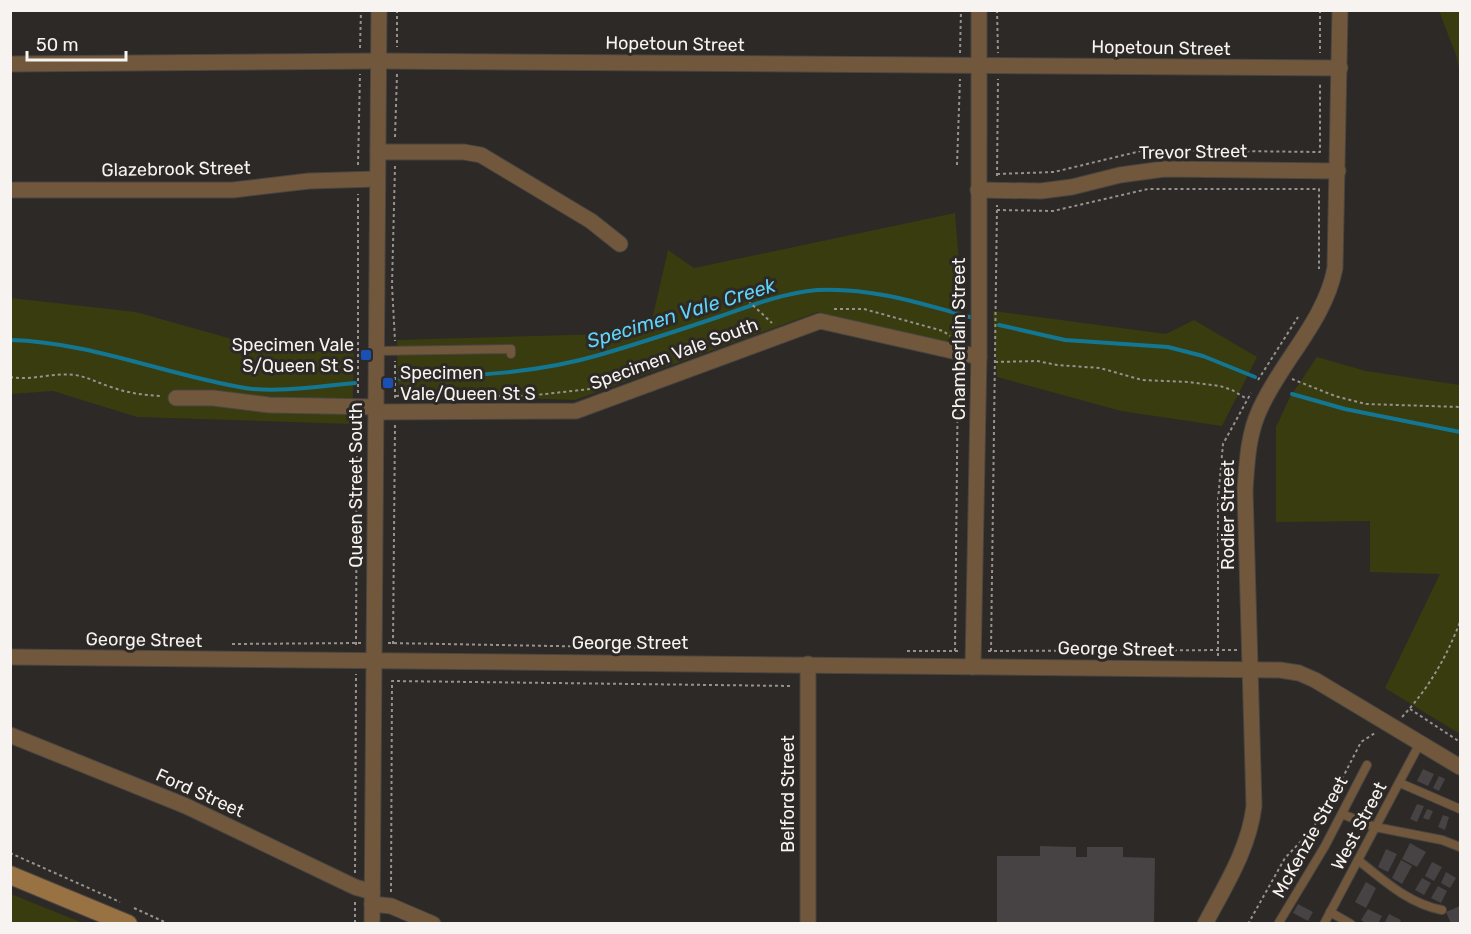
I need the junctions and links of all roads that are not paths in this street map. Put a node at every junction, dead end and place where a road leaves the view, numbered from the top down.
1 (379, 10) edge
2 (979, 10) edge
3 (1340, 10) edge
4 (378, 61) junction
5 (10, 64) edge
6 (979, 66) junction
7 (1340, 68) junction
8 (378, 152) junction
9 (1338, 171) junction
10 (377, 179) junction
11 (10, 190) edge
12 (978, 190) junction
13 (620, 244) dead end
14 (376, 351) junction
15 (511, 354) dead end
16 (979, 357) junction
17 (176, 398) road end
18 (376, 410) junction
19 (10, 657) edge
20 (973, 659) junction
21 (374, 662) junction
22 (808, 664) junction
23 (1250, 670) junction
24 (10, 735) edge
25 (1420, 743) junction
26 (1367, 765) dead end
27 (1461, 767) edge
28 (1400, 783) junction
29 (1461, 809) edge
30 (1342, 814) junction
31 (1375, 827) junction
32 (1461, 847) edge
33 (1358, 860) junction
34 (12, 875) edge
35 (372, 898) junction
36 (1442, 910) dead end
37 (1330, 912) junction
38 (130, 916) edge
39 (372, 924) edge
40 (433, 924) edge
41 (808, 924) edge
42 (1205, 924) edge
43 (1278, 924) edge
44 (1324, 924) edge
45 (1351, 924) edge

1 - 4 street, Queen Street South
2 - 6 street, Chamberlain Street
3 - 7 street, Rodier Street
4 - 5 street, Hopetoun Street
4 - 6 street, Hopetoun Street
4 - 8 street, Queen Street South
6 - 7 street, Hopetoun Street
6 - 12 street, Chamberlain Street
7 - 9 street, Rodier Street
8 - 10 street, Queen Street South
8 - 13 street
9 - 12 street, Trevor Street
9 - 23 street, Rodier Street
10 - 11 street, Glazebrook Street
10 - 14 street, Queen Street South
12 - 16 street, Chamberlain Street
14 - 15 lane
14 - 18 street, Queen Street South
16 - 18 street, Specimen Vale South
16 - 20 street, Chamberlain Street
17 - 18 street, Specimen Vale South
18 - 21 street, Queen Street South
19 - 21 street, George Street
20 - 22 street, George Street
20 - 23 street, George Street
21 - 22 street, George Street
21 - 35 street, Queen Street South
22 - 41 street, Belford Street
23 - 25 street, George Street
23 - 42 street, Rodier Street
24 - 35 street, Ford Street
25 - 27 street, George Street
25 - 28 lane, West Street
26 - 30 lane, McKenzie Street
28 - 29 lane
28 - 31 lane, West Street
30 - 31 lane
30 - 43 lane, McKenzie Street
31 - 32 lane
31 - 33 lane, West Street
33 - 36 lane
33 - 37 lane, West Street
34 - 38 street
35 - 39 street, Queen Street South
35 - 40 street, Ford Street
37 - 44 lane, West Street
37 - 45 lane

